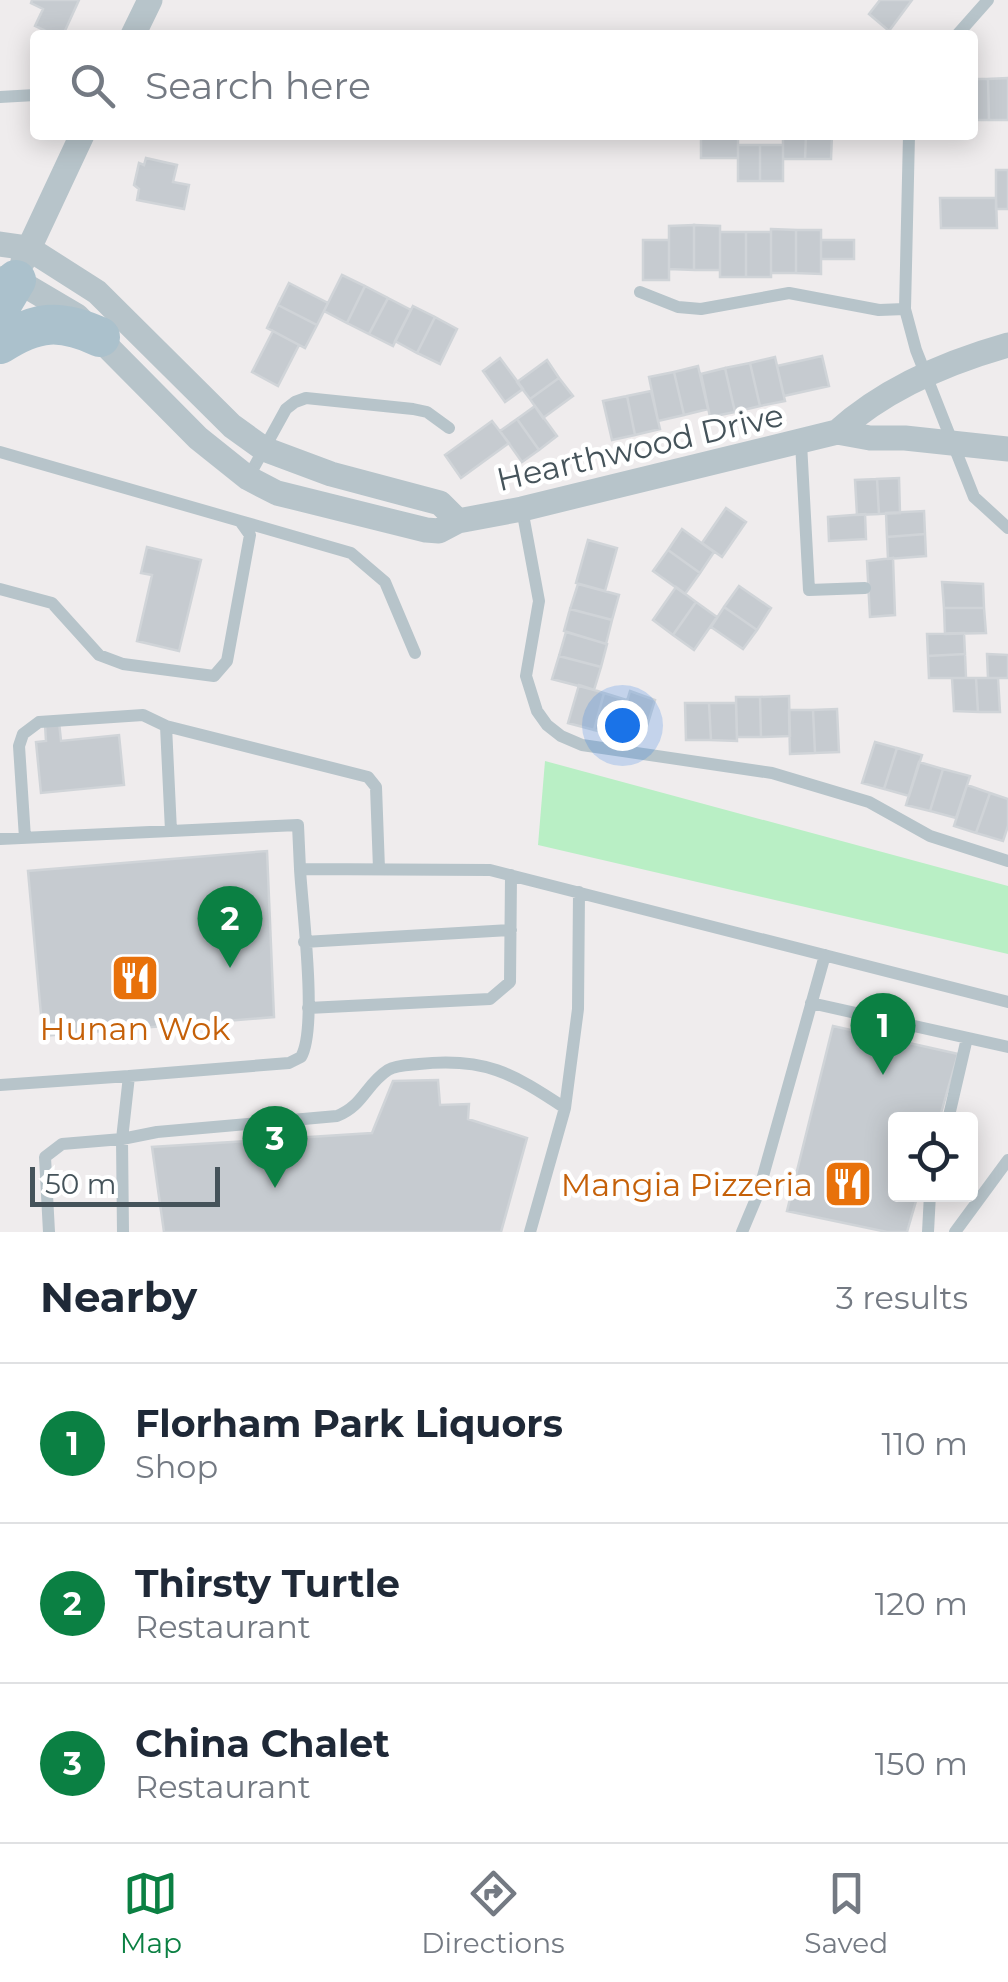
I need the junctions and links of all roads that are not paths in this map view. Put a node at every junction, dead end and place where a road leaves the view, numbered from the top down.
1 (150, 0) edge
2 (988, 0) edge
3 (135, 30) edge
4 (961, 30) edge
5 (30, 95) edge
6 (0, 97) edge
7 (80, 140) edge
8 (909, 140) edge
9 (0, 244) edge
10 (11, 278) edge
11 (640, 292) dead end
12 (905, 309) junction
13 (100, 337) junction
14 (0, 344) edge
15 (1008, 345) edge
16 (926, 377) junction
17 (449, 428) dead end
18 (837, 432) junction
19 (802, 443) junction
20 (951, 444) junction
21 (1008, 448) edge
22 (264, 449) junction
23 (0, 452) edge
24 (248, 478) junction
25 (522, 509) junction
26 (240, 521) junction
27 (458, 521) junction
28 (1008, 528) edge
29 (865, 588) dead end
30 (0, 589) edge
31 (415, 653) dead end
32 (166, 726) junction
33 (171, 831) junction
34 (25, 838) junction
35 (0, 839) edge
36 (1008, 861) edge
37 (300, 869) junction
38 (379, 869) junction
39 (511, 875) junction
40 (579, 892) junction
41 (510, 930) junction
42 (304, 942) junction
43 (825, 955) junction
44 (1008, 1002) edge
45 (812, 1003) junction
46 (308, 1008) junction
47 (967, 1038) junction
48 (1008, 1047) edge
49 (129, 1076) junction
50 (0, 1085) edge
51 (565, 1108) junction
52 (950, 1112) edge
53 (122, 1139) junction
54 (1008, 1160) edge
55 (930, 1202) edge
56 (49, 1232) edge
57 (124, 1232) edge
58 (530, 1232) edge
59 (742, 1232) edge
60 (928, 1232) edge
61 (956, 1232) edge

1 - 3 street
2 - 4 lane
5 - 6 lane
7 - 10 street
8 - 12 lane
9 - 10 street
10 - 13 street, Hearthwood Drive
10 - 22 street
11 - 12 lane
12 - 16 lane
13 - 14 main road
13 - 24 street, Hearthwood Drive
15 - 16 street, Hearthwood Drive
16 - 18 street, Hearthwood Drive
16 - 20 lane
17 - 22 lane
18 - 19 street, Hearthwood Drive
18 - 20 street, Hearthwood Drive
19 - 25 street, Hearthwood Drive
19 - 29 lane
20 - 21 street, Hearthwood Drive
20 - 28 lane
22 - 24 lane
22 - 27 street
23 - 26 lane
24 - 27 street, Hearthwood Drive
25 - 27 street, Hearthwood Drive
25 - 36 lane
26 - 30 lane
26 - 31 lane
32 - 33 lane
32 - 34 lane
32 - 38 lane
33 - 34 lane
33 - 37 lane
34 - 35 lane
37 - 38 lane
37 - 42 lane
38 - 39 lane
39 - 40 lane
39 - 41 lane
40 - 43 lane
40 - 51 lane
41 - 42 lane
41 - 46 lane
42 - 46 lane
43 - 44 lane
43 - 45 lane
45 - 47 lane
45 - 59 lane
46 - 49 lane
47 - 48 lane
47 - 52 lane
49 - 50 lane
49 - 53 lane
51 - 53 lane
51 - 58 lane
53 - 56 lane
53 - 57 lane
54 - 61 lane
55 - 60 lane

